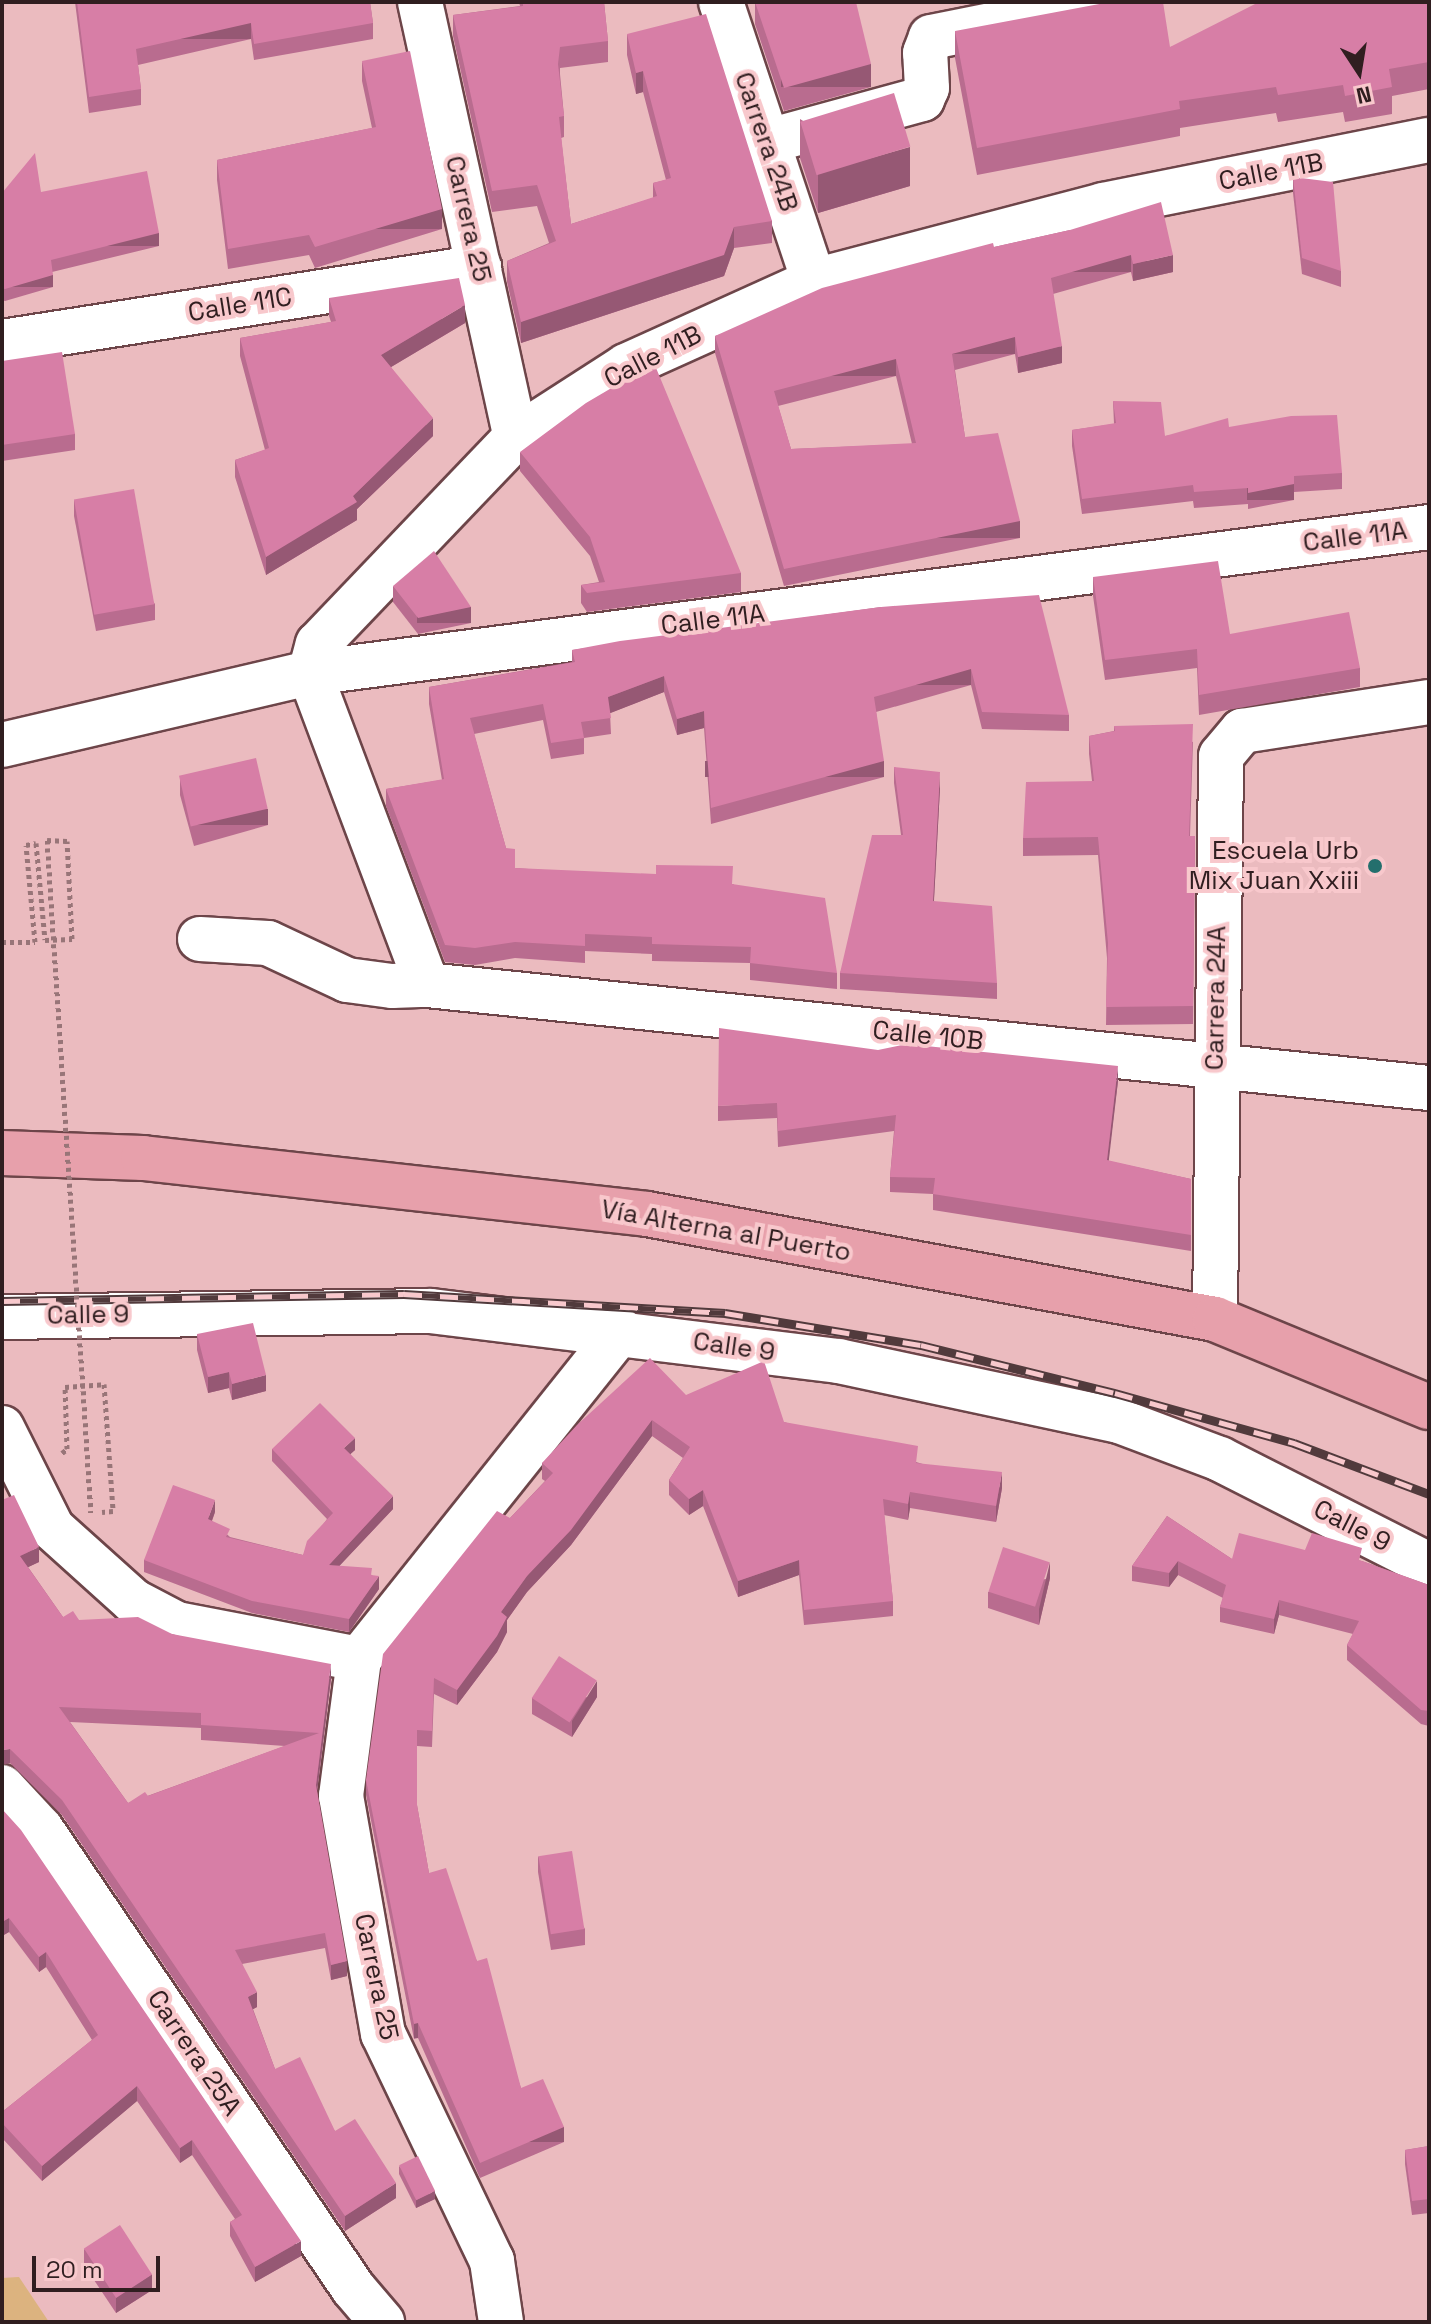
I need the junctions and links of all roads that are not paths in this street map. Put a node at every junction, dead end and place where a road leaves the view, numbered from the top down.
1 (420, 2) edge
2 (721, 2) edge
3 (1106, 2) edge
4 (1429, 140) edge
5 (765, 142) junction
6 (479, 267) junction
7 (814, 281) junction
8 (2, 342) edge
9 (516, 437) junction
10 (1429, 527) edge
11 (310, 673) junction
12 (1429, 702) edge
13 (2, 745) edge
14 (200, 939) dead end
15 (427, 985) junction
16 (1215, 1066) junction
17 (1429, 1088) edge
18 (2, 1153) edge
19 (2, 1317) edge
20 (1215, 1319) junction
21 (621, 1331) junction
22 (1429, 1407) edge
23 (2, 1428) edge
24 (1429, 1565) edge
25 (359, 1659) junction
26 (2, 1787) edge
27 (382, 2322) edge
28 (501, 2322) edge

1 - 6 street, Carrera 25
2 - 5 street, Carrera 24B
3 - 5 street
4 - 7 street, Calle 11B
5 - 7 street, Carrera 24B
6 - 8 street, Calle 11C
6 - 9 street, Carrera 25
7 - 9 street, Calle 11B
9 - 11 street, Calle 11B
10 - 11 street, Calle 11A
11 - 13 street, Calle 11A
11 - 15 street
12 - 16 street, Carrera 24A
14 - 15 street, Calle 10B
15 - 16 street, Calle 10B
16 - 17 street, Calle 10B
16 - 20 street, Carrera 24A
18 - 20 main road, Vía Alterna al Puerto
19 - 21 street, Calle 9
20 - 22 main road, Vía Alterna al Puerto
21 - 24 street, Calle 9
21 - 25 street
23 - 25 street
25 - 28 street, Carrera 25
26 - 27 street, Carrera 25A

